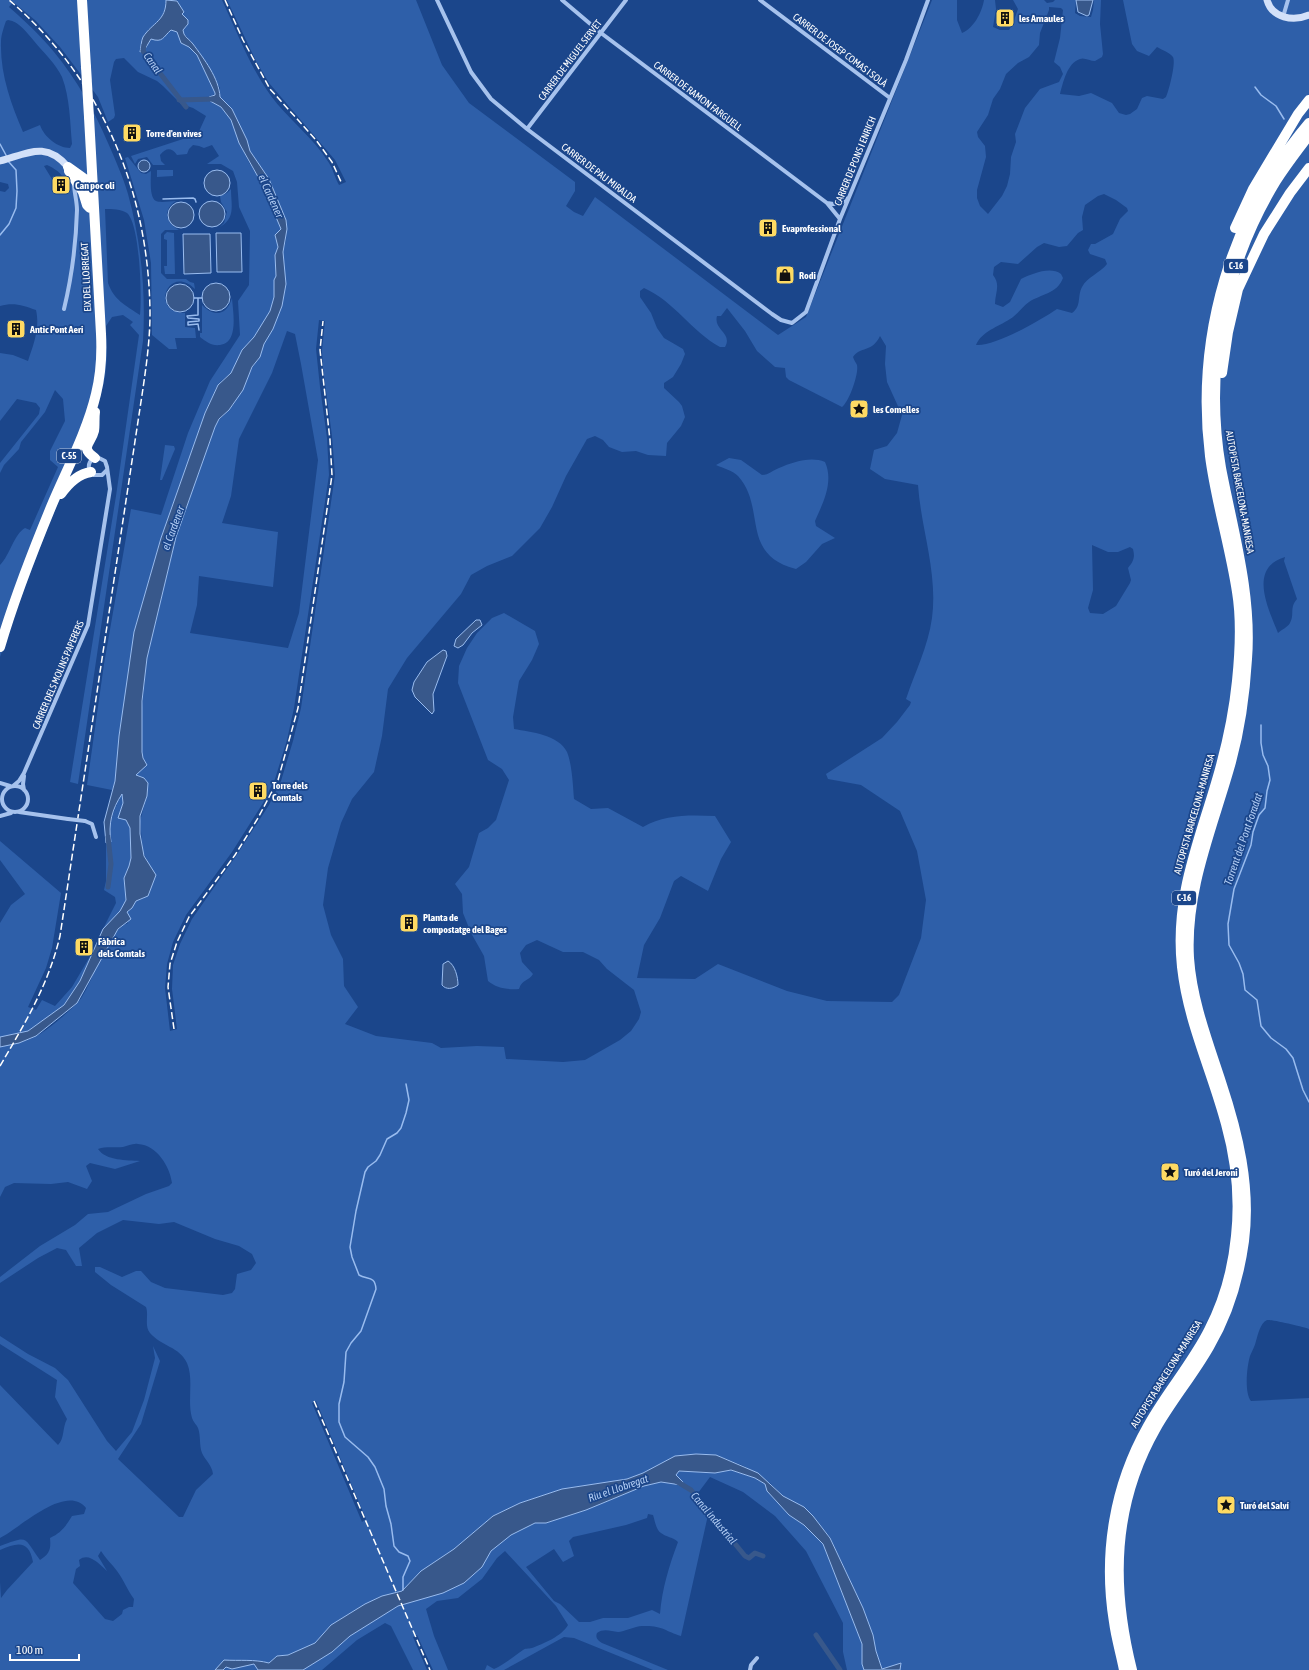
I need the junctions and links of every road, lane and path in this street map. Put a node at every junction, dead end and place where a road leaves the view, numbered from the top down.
1 (437, 0) edge
2 (562, 0) edge
3 (626, 0) edge
4 (760, 0) edge
5 (928, 0) edge
6 (1267, 0) edge
7 (1288, 0) edge
8 (81, 4) edge
9 (1309, 15) edge
10 (1283, 17) junction
11 (601, 33) junction
12 (890, 98) junction
13 (1309, 100) edge
14 (1309, 123) edge
15 (527, 129) junction
16 (1309, 135) edge
17 (0, 161) edge
18 (90, 165) junction
19 (70, 168) junction
20 (1309, 168) edge
21 (76, 182) junction
22 (89, 182) junction
23 (850, 196) junction
24 (827, 203) junction
25 (92, 209) junction
26 (840, 219) junction
27 (64, 309) dead end
28 (792, 323) joint
29 (100, 370) junction
30 (1206, 379) junction
31 (1216, 415) junction
32 (95, 458) junction
33 (107, 470) junction
34 (95, 474) junction
35 (109, 485) junction
36 (44, 524) junction
37 (0, 630) edge
38 (0, 647) edge
39 (24, 773) junction
40 (0, 783) edge
41 (12, 786) junction
42 (0, 787) edge
43 (24, 790) junction
44 (2, 796) junction
45 (28, 803) junction
46 (2, 805) junction
47 (11, 812) junction
48 (19, 812) junction
49 (0, 813) edge
50 (0, 816) edge
51 (37, 816) junction
52 (96, 837) dead end
53 (757, 1658) dead end
54 (750, 1670) edge
55 (1124, 1670) edge
56 (1132, 1670) edge

1 - 15 street, CARRER DE PAU MIRALDA
2 - 11 street, CARRER DE RAMON FARGUELL
3 - 11 street, CARRER DE MIGUEL SERVET
4 - 12 street, CARRER DE JOSEP COMAS I SOLÀ
5 - 12 street, CARRER DE PONS I ENRICH
6 - 10 street
7 - 10 street
8 - 18 highway, EIX DEL LLOBREGAT / C-55, bridge
9 - 10 street
11 - 15 street, CARRER DE MIGUEL SERVET
11 - 24 street, CARRER DE RAMON FARGUELL
12 - 23 street, CARRER DE PONS I ENRICH
13 - 30 highway
14 - 30 highway, AUTOPISTA BARCELONA-MANRESA / C-16
15 - 28 street, CARRER DE PAU MIRALDA
16 - 31 highway, AUTOPISTA BARCELONA-MANRESA / C-16
17 - 19 street
18 - 19 highway
18 - 22 highway
18 - 25 highway, EIX DEL LLOBREGAT / C-55
19 - 21 highway
19 - 22 highway
20 - 31 highway
21 - 22 highway
21 - 25 highway
21 - 27 street
22 - 25 highway
23 - 24 street
23 - 26 street, CARRER DE PONS I ENRICH
24 - 26 street, CARRER DE RAMON FARGUELL
25 - 29 highway, EIX DEL LLOBREGAT / C-55
25 - 37 highway, EIX DEL LLOBREGAT / C-55
26 - 28 street, CARRER DE PONS I ENRICH
29 - 32 highway
29 - 36 highway, EIX DEL LLOBREGAT / C-55
30 - 55 highway, AUTOPISTA BARCELONA-MANRESA / C-16
31 - 56 highway, AUTOPISTA BARCELONA-MANRESA / C-16
32 - 33 street
32 - 34 street
33 - 34 street
33 - 35 street, CARRER DELS MOLINS PAPERERS
34 - 35 street
34 - 36 highway
35 - 39 street, CARRER DELS MOLINS PAPERERS
36 - 38 highway, EIX DEL LLOBREGAT / C-55
39 - 41 street, CARRER DELS MOLINS PAPERERS
39 - 43 street, CARRER DELS MOLINS PAPERERS
40 - 41 street
41 - 43 street
41 - 44 street
42 - 44 street
43 - 45 street
44 - 46 street
45 - 48 street
45 - 51 street
46 - 47 street
46 - 49 street
47 - 48 street
47 - 50 street
48 - 51 street
51 - 52 street, bridge
53 - 54 street

